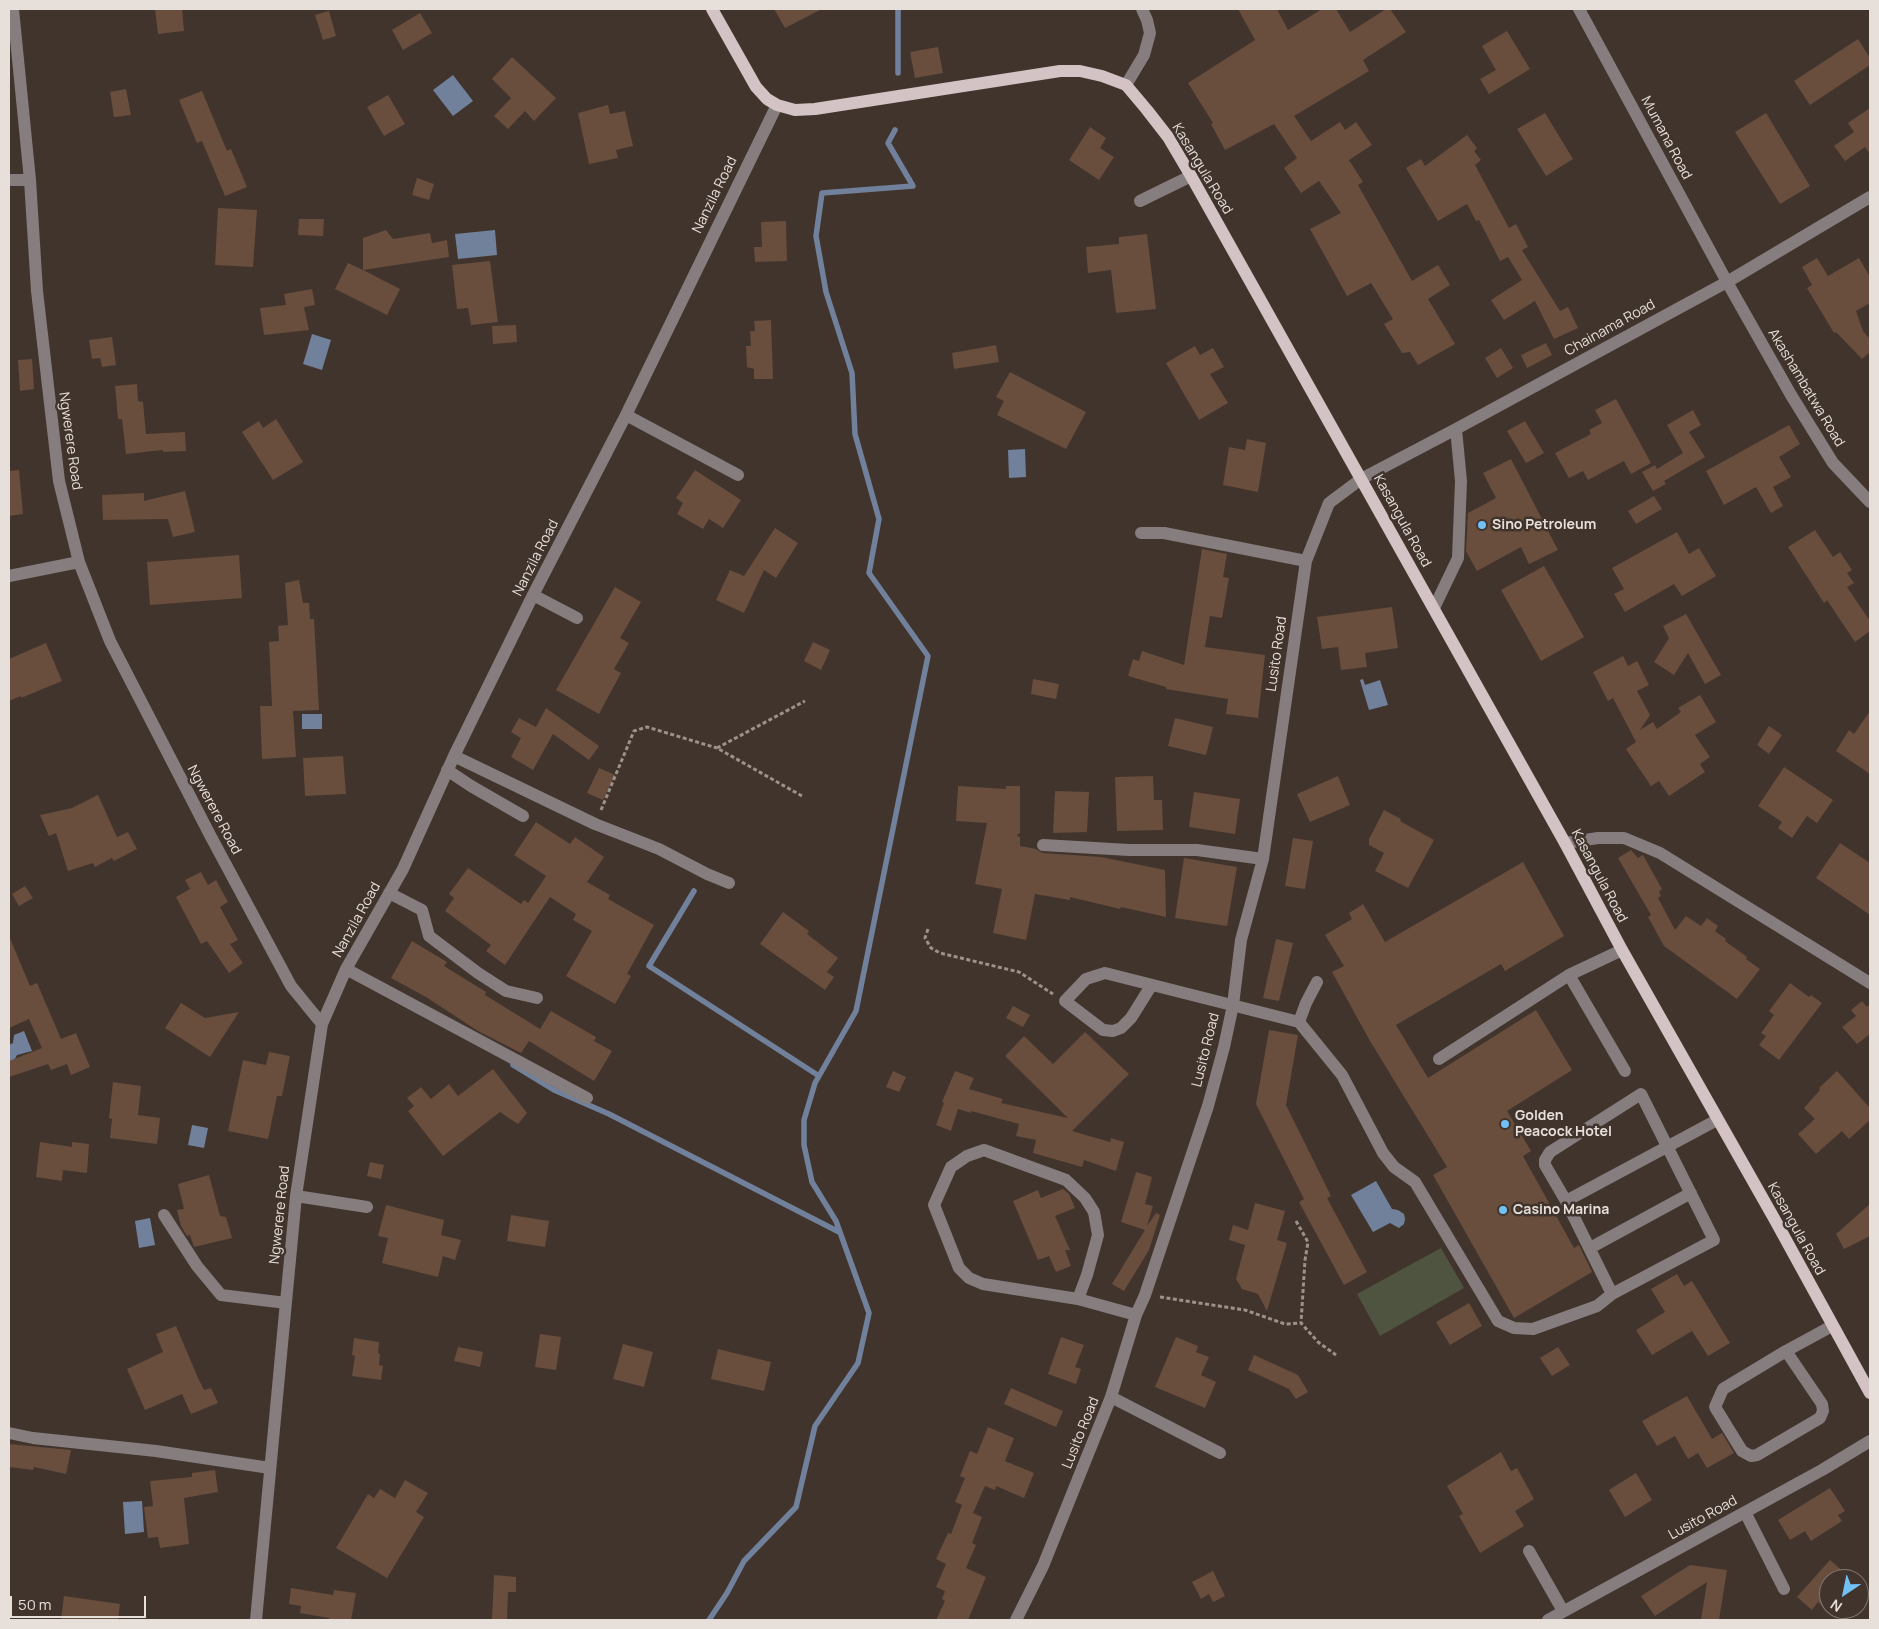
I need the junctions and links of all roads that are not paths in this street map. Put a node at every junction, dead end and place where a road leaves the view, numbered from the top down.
1 (13, 9) edge
2 (712, 9) edge
3 (1142, 9) edge
4 (1579, 9) edge
5 (1126, 85) junction
6 (777, 105) junction
7 (1191, 176) junction
8 (9, 180) edge
9 (30, 180) junction
10 (1870, 197) edge
11 (1140, 201) dead end
12 (1727, 282) junction
13 (626, 415) junction
14 (1456, 429) junction
15 (738, 475) dead end
16 (1361, 479) junction
17 (1870, 502) edge
18 (1141, 534) dead end
19 (1306, 561) junction
20 (79, 562) junction
21 (9, 576) edge
22 (533, 595) junction
23 (1434, 608) junction
24 (577, 618) dead end
25 (454, 756) junction
26 (447, 770) junction
27 (523, 816) dead end
28 (1566, 843) junction
29 (1043, 845) dead end
30 (1263, 859) junction
31 (729, 883) dead end
32 (389, 893) junction
33 (1622, 950) junction
34 (346, 969) junction
35 (1569, 975) junction
36 (1317, 982) dead end
37 (1870, 983) edge
38 (1151, 986) junction
39 (537, 998) dead end
40 (1233, 1004) junction
41 (1299, 1022) junction
42 (322, 1024) junction
43 (1439, 1059) dead end
44 (1625, 1071) dead end
45 (587, 1098) dead end
46 (1717, 1120) junction
47 (1668, 1146) junction
48 (1692, 1193) junction
49 (296, 1196) junction
50 (1566, 1201) junction
51 (367, 1207) dead end
52 (164, 1215) dead end
53 (1590, 1248) junction
54 (1612, 1294) junction
55 (1078, 1299) junction
56 (286, 1303) junction
57 (1136, 1315) junction
58 (1832, 1326) junction
59 (1786, 1351) junction
60 (1870, 1393) edge
61 (1111, 1396) junction
62 (9, 1433) edge
63 (1870, 1441) edge
64 (1220, 1453) dead end
65 (270, 1468) junction
66 (1745, 1512) junction
67 (1529, 1551) dead end
68 (1784, 1589) dead end
69 (1563, 1612) junction
70 (256, 1620) edge
71 (1016, 1620) edge
72 (1551, 1620) edge

1 - 9 street, Ngwerere Road
2 - 6 main road
3 - 5 street
4 - 12 street, Mumana Road
5 - 6 main road
5 - 7 main road, Kasangula Road
6 - 13 street, Nanzila Road
7 - 11 street
7 - 16 main road, Kasangula Road
8 - 9 street
9 - 20 street, Ngwerere Road
10 - 12 street, Chainama Road
12 - 14 street, Chainama Road
12 - 17 street, Akashambatwa Road
13 - 15 street
13 - 22 street, Nanzila Road
14 - 16 street, Chainama Road
14 - 23 street
16 - 19 street, Lusito Road
16 - 23 main road, Kasangula Road
18 - 19 street
19 - 30 street, Lusito Road
20 - 21 street
20 - 42 street, Ngwerere Road
22 - 24 street
22 - 25 street, Nanzila Road
23 - 28 main road, Kasangula Road
25 - 26 street, Nanzila Road
25 - 31 street
26 - 27 street
26 - 32 street, Nanzila Road
28 - 33 main road, Kasangula Road
28 - 37 street
29 - 30 street
30 - 40 street, Lusito Road
32 - 34 street, Nanzila Road
32 - 39 street
33 - 35 street
33 - 46 main road, Kasangula Road
34 - 42 street, Nanzila Road
34 - 45 street
35 - 43 street
35 - 44 street
36 - 41 street
38 - 38 street
38 - 40 street
40 - 41 street
40 - 57 street, Lusito Road
41 - 54 street
42 - 49 street, Ngwerere Road
46 - 47 street
46 - 58 main road, Kasangula Road
47 - 48 street
47 - 50 street
47 - 50 street
48 - 53 street
48 - 54 street
49 - 51 street
49 - 56 street, Ngwerere Road
50 - 53 street
52 - 56 street
53 - 54 street
55 - 55 street
55 - 57 street
56 - 65 street, Ngwerere Road
57 - 61 street, Lusito Road
58 - 59 street
58 - 60 main road, Kasangula Road
59 - 59 street
61 - 64 street
61 - 71 street, Lusito Road
62 - 65 street
63 - 66 street, Lusito Road
65 - 70 street, Ngwerere Road
66 - 68 street
66 - 69 street, Lusito Road
67 - 69 street
69 - 72 street, Lusito Road

